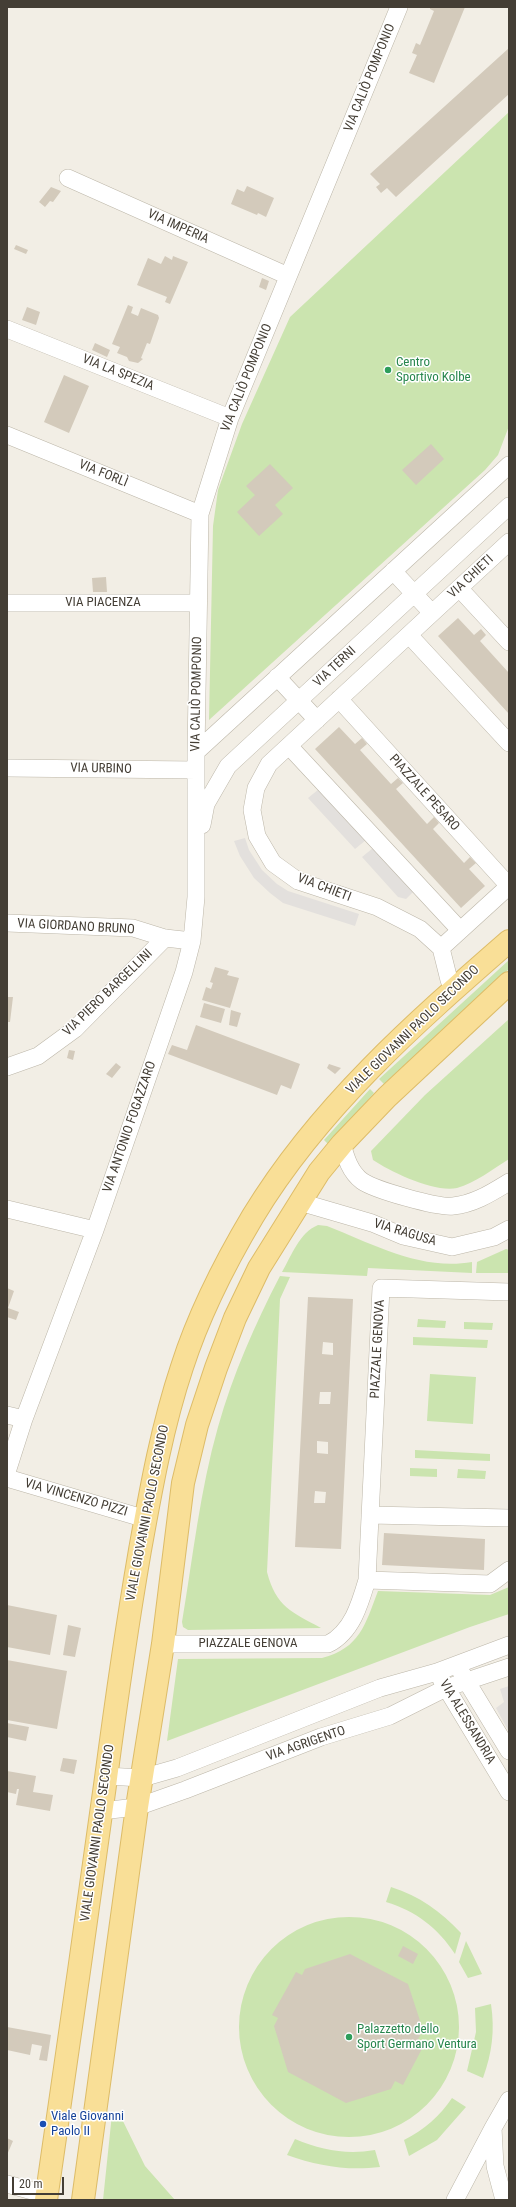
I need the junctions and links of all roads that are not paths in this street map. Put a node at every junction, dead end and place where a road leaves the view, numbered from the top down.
1 (399, 7) edge
2 (68, 178) dead end
3 (288, 276) junction
4 (7, 329) edge
5 (230, 418) junction
6 (7, 435) edge
7 (509, 465) edge
8 (509, 506) edge
9 (200, 514) junction
10 (509, 542) edge
11 (393, 571) junction
12 (459, 588) junction
13 (414, 594) junction
14 (198, 603) junction
15 (7, 604) edge
16 (432, 613) junction
17 (409, 635) junction
18 (509, 642) edge
19 (277, 677) junction
20 (339, 699) junction
21 (299, 701) junction
22 (317, 720) junction
23 (509, 743) edge
24 (289, 746) junction
25 (196, 752) junction
26 (7, 768) edge
27 (196, 770) junction
28 (196, 850) junction
29 (509, 886) edge
30 (7, 923) edge
31 (460, 930) junction
32 (165, 938) junction
33 (192, 941) junction
34 (509, 941) edge
35 (441, 948) junction
36 (509, 983) edge
37 (454, 989) junction
38 (7, 1067) edge
39 (342, 1144) junction
40 (509, 1182) edge
41 (300, 1202) junction
42 (7, 1209) edge
43 (509, 1229) edge
44 (94, 1230) junction
45 (509, 1292) edge
46 (7, 1415) edge
47 (24, 1419) junction
48 (7, 1472) edge
49 (7, 1478) edge
50 (370, 1515) junction
51 (509, 1518) edge
52 (146, 1519) junction
53 (509, 1570) edge
54 (367, 1580) junction
55 (163, 1644) junction
56 (509, 1645) edge
57 (457, 1665) junction
58 (509, 1667) edge
59 (437, 1672) junction
60 (466, 1681) junction
61 (446, 1688) junction
62 (509, 1750) edge
63 (106, 1776) junction
64 (142, 1778) junction
65 (509, 1792) edge
66 (137, 1807) junction
67 (101, 1811) junction
68 (509, 2100) edge
69 (493, 2128) junction
70 (7, 2184) edge
71 (46, 2197) edge
72 (83, 2200) edge
73 (455, 2200) edge
74 (504, 2200) edge

1 - 3 street, VIA CALIÒ POMPONIO
2 - 3 street, VIA IMPERIA
3 - 5 street, VIA CALIÒ POMPONIO
4 - 5 street, VIA LA SPEZIA
5 - 9 street, VIA CALIÒ POMPONIO
6 - 9 street, VIA FORLÌ
7 - 11 street
8 - 13 street, VIA TERNI
9 - 14 street, VIA CALIÒ POMPONIO
10 - 12 street, VIA CHIETI
11 - 13 street
11 - 19 street
12 - 16 street, VIA CHIETI
12 - 18 street
13 - 16 street
13 - 21 street, VIA TERNI
14 - 15 street, VIA PIACENZA
14 - 25 street, VIA CALIÒ POMPONIO
16 - 17 street, VIA CHIETI
17 - 20 street, VIA CHIETI
17 - 23 street
19 - 21 street
19 - 25 street
20 - 22 street, VIA CHIETI
20 - 29 street, PIAZZALE PESARO
21 - 22 street
21 - 28 street, VIA TERNI
22 - 24 street, VIA CHIETI
24 - 31 street
24 - 35 street, VIA CHIETI
25 - 27 street, VIA CALIÒ POMPONIO
26 - 27 street, VIA URBINO
27 - 28 street, VIA ANTONIO FOGAZZARO
28 - 33 street, VIA ANTONIO FOGAZZARO
29 - 31 street
30 - 32 street, VIA GIORDANO BRUNO
31 - 35 street
32 - 33 street, VIA GIORDANO BRUNO
32 - 38 street, VIA PIERO BARGELLINI
33 - 44 street, VIA ANTONIO FOGAZZARO
34 - 37 main road, VIALE GIOVANNI PAOLO SECONDO
35 - 37 street
36 - 39 main road
37 - 52 main road, VIALE GIOVANNI PAOLO SECONDO
39 - 40 street
39 - 41 main road
41 - 43 street, VIA RAGUSA
41 - 55 main road
42 - 44 street
44 - 47 street, VIA ANTONIO FOGAZZARO
45 - 50 street, PIAZZALE GENOVA
46 - 47 street
47 - 48 street, VIA ANTONIO FOGAZZARO
49 - 52 street, VIA VINCENZO PIZZI
50 - 51 street
50 - 54 street, PIAZZALE GENOVA
52 - 63 main road, VIALE GIOVANNI PAOLO SECONDO
53 - 54 street
54 - 55 street, PIAZZALE GENOVA
55 - 64 main road
56 - 57 street, VIA AGRIGENTO
57 - 59 street, VIA AGRIGENTO
57 - 60 street, VIA ALESSANDRIA
58 - 60 street, VIA AGRIGENTO
59 - 61 street, VIA ALESSANDRIA
59 - 64 street, VIA AGRIGENTO
60 - 61 street, VIA AGRIGENTO
60 - 62 street, VIA ALESSANDRIA
61 - 65 street, VIA ALESSANDRIA
61 - 66 street, VIA AGRIGENTO
63 - 64 street, VIA AGRIGENTO
63 - 67 main road, VIALE GIOVANNI PAOLO SECONDO
64 - 66 main road
66 - 67 street, VIA AGRIGENTO
66 - 72 main road
67 - 71 main road, VIALE GIOVANNI PAOLO SECONDO
68 - 69 street
69 - 73 street
69 - 74 street
70 - 71 street

